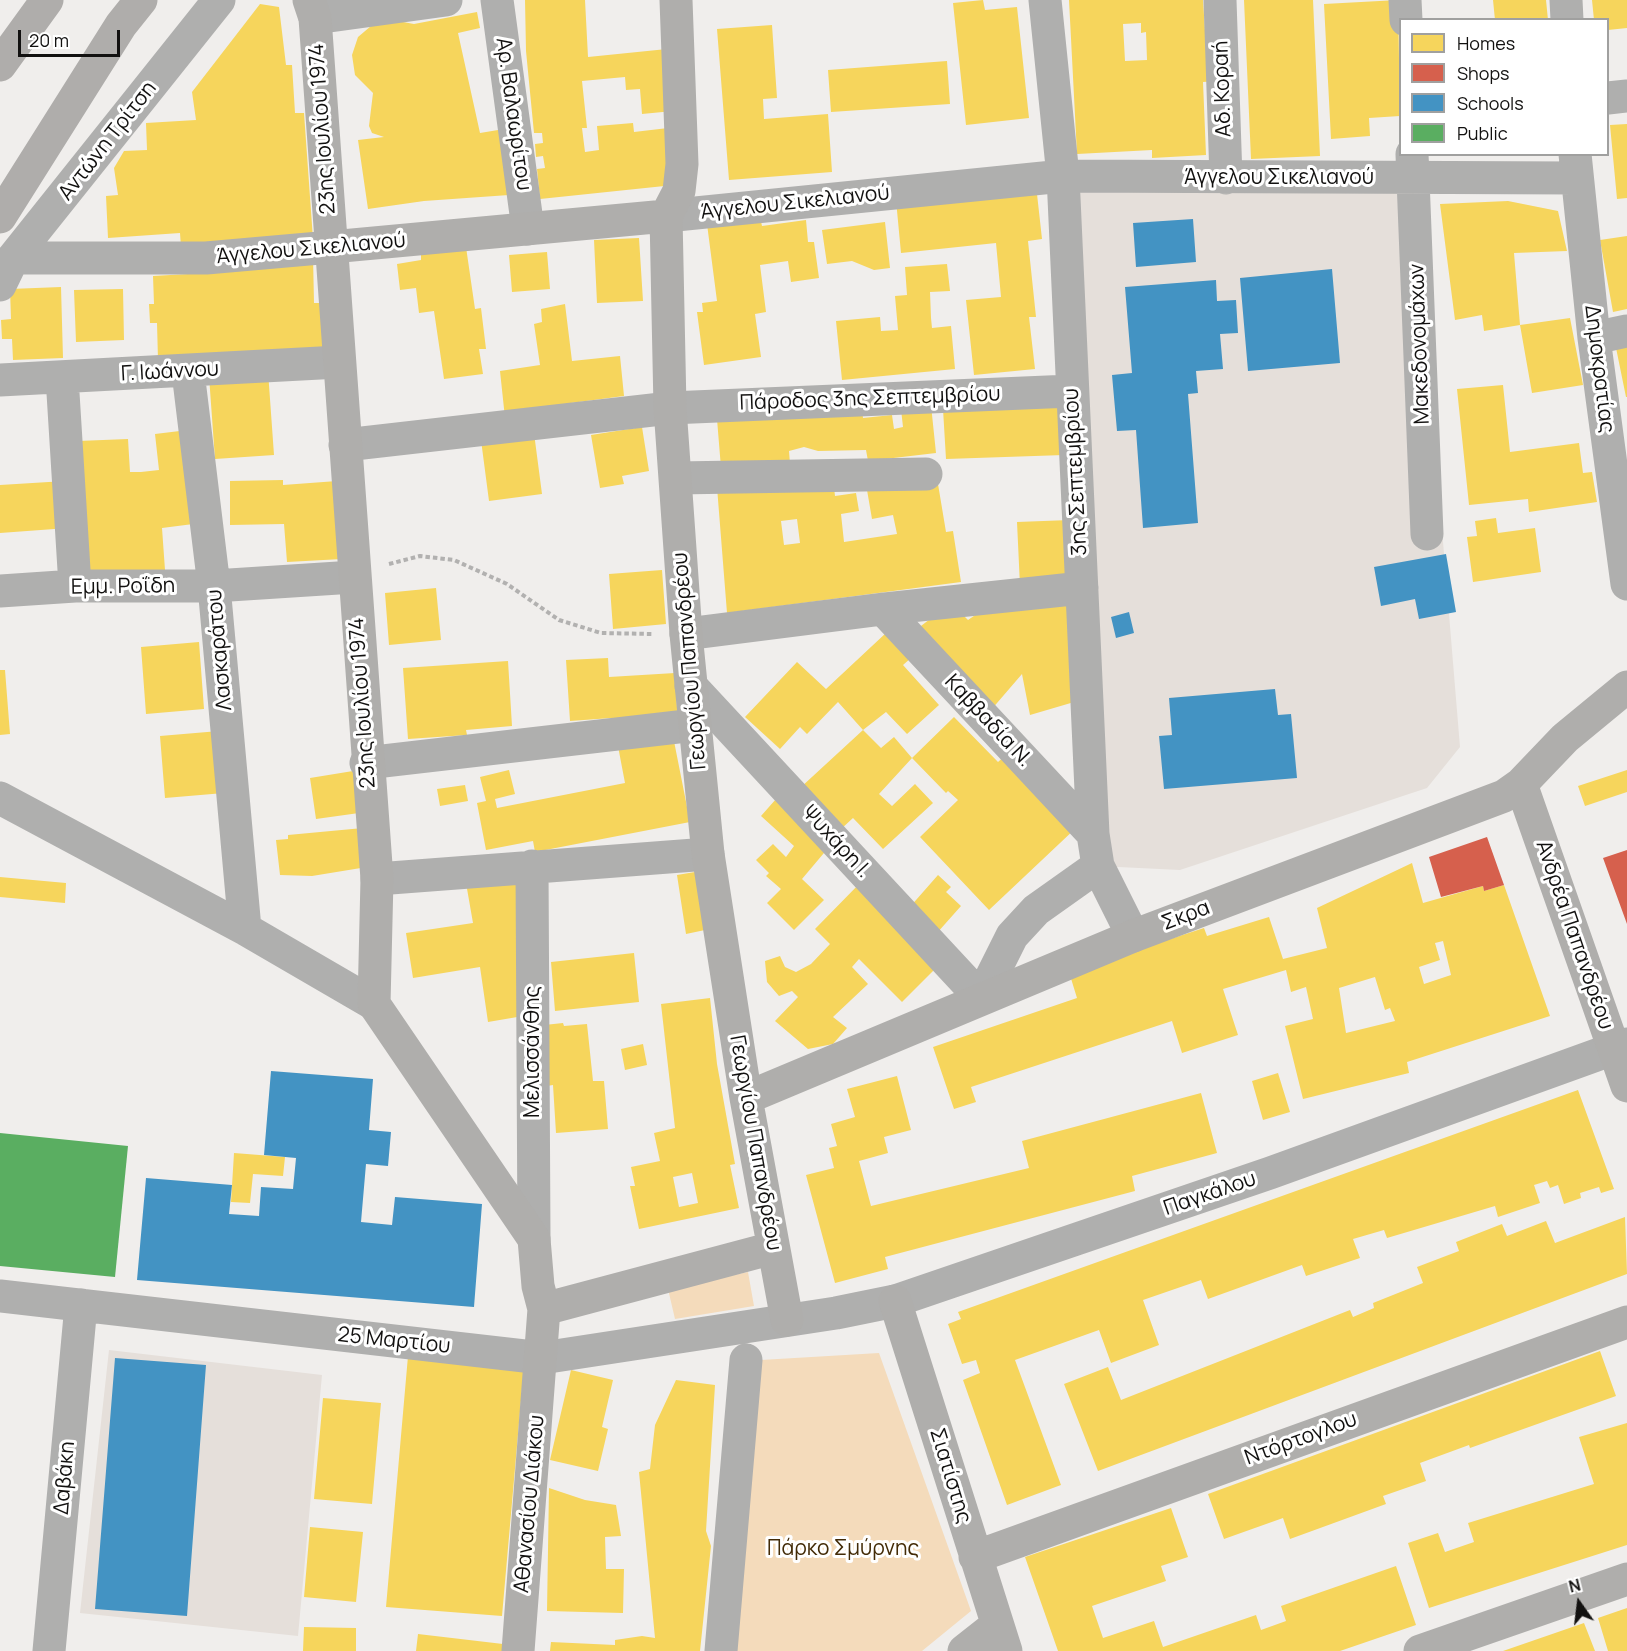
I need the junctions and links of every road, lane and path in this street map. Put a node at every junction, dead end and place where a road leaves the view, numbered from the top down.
1 (47, 0) edge
2 (141, 0) edge
3 (219, 0) edge
4 (446, 0) edge
5 (497, 0) edge
6 (676, 0) edge
7 (1045, 0) edge
8 (1220, 0) edge
9 (1405, 0) edge
10 (1566, 0) edge
11 (312, 9) edge
12 (1406, 18) edge
13 (1567, 18) edge
14 (0, 65) edge
15 (1627, 96) edge
16 (1609, 98) edge
17 (1412, 166) edge
18 (1576, 166) edge
19 (1063, 176) junction
20 (1226, 178) junction
21 (666, 216) junction
22 (0, 217) edge
23 (528, 229) junction
24 (331, 248) junction
25 (7, 272) edge
26 (1627, 331) edge
27 (1594, 338) junction
28 (339, 362) junction
29 (188, 372) junction
30 (62, 377) junction
31 (0, 380) edge
32 (1071, 391) junction
33 (670, 408) junction
34 (1617, 437) edge
35 (345, 445) junction
36 (926, 474) dead end
37 (676, 478) junction
38 (1427, 534) dead end
39 (354, 577) junction
40 (1627, 584) edge
41 (75, 586) junction
42 (214, 586) junction
43 (1082, 588) junction
44 (0, 591) edge
45 (883, 609) junction
46 (686, 634) junction
47 (691, 686) junction
48 (1619, 698) edge
49 (695, 725) junction
50 (366, 763) junction
51 (1521, 784) junction
52 (0, 798) edge
53 (1096, 850) junction
54 (708, 854) junction
55 (532, 866) junction
56 (377, 879) junction
57 (245, 929) junction
58 (1133, 936) junction
59 (981, 998) junction
60 (374, 1004) junction
61 (1620, 1046) edge
62 (1627, 1086) edge
63 (746, 1098) junction
64 (534, 1239) junction
65 (773, 1248) junction
66 (0, 1296) edge
67 (894, 1301) junction
68 (81, 1305) junction
69 (544, 1309) junction
70 (787, 1320) junction
71 (1627, 1322) edge
72 (542, 1358) junction
73 (746, 1360) dead end
74 (975, 1557) junction
75 (1627, 1579) edge
76 (1001, 1638) edge
77 (49, 1651) edge
78 (518, 1651) edge
79 (721, 1651) edge
80 (964, 1651) edge
81 (1420, 1651) edge

1 - 14 highway
2 - 22 highway
3 - 25 street, Αντώνη Τρίτση
4 - 11 street
5 - 23 street, Αρ. Βαλαωρίτου
6 - 21 street, Γεωργίου Παπανδρέου
7 - 19 street, 3ης Σεπτεμβρίου
8 - 20 street, Αδ. Κοραή
9 - 12 street
10 - 13 street
11 - 24 street, 23ης Ιουλίου 1974
15 - 16 street
17 - 18 street, Άγγελου Σικελιανού
17 - 20 street, Άγγελου Σικελιανού
17 - 38 street, Μακεδονομάχων
18 - 27 street, Δημοκρατίας
19 - 20 street, Άγγελου Σικελιανού
19 - 21 street, Άγγελου Σικελιανού
19 - 32 street, 3ης Σεπτεμβρίου
21 - 23 street, Άγγελου Σικελιανού
21 - 33 street, Γεωργίου Παπανδρέου
23 - 24 street, Άγγελου Σικελιανού
24 - 25 street, Άγγελου Σικελιανού
24 - 28 street, 23ης Ιουλίου 1974
26 - 27 street
27 - 34 street, Δημοκρατίας
28 - 29 street, Γ. Ιωάννου
28 - 35 street, 23ης Ιουλίου 1974
29 - 30 street, Γ. Ιωάννου
29 - 42 street, Λασκαράτου
30 - 31 street, Γ. Ιωάννου
30 - 41 street
32 - 33 street, Πάροδος 3ης Σεπτεμβρίου
32 - 43 street, 3ης Σεπτεμβρίου
33 - 35 street
33 - 37 street, Γεωργίου Παπανδρέου
34 - 40 street, Δημοκρατίας
35 - 39 street, 23ης Ιουλίου 1974
36 - 37 street
37 - 46 street, Γεωργίου Παπανδρέου
39 - 42 street, Εμμ. Ροΐδη
39 - 46 path
39 - 50 street, 23ης Ιουλίου 1974
41 - 42 street, Εμμ. Ροΐδη
41 - 44 street, Εμμ. Ροΐδη
42 - 57 street, Λασκαράτου
43 - 45 street
43 - 53 street, 3ης Σεπτεμβρίου
45 - 46 street
45 - 53 street, Καββαδία Ν.
46 - 47 street, Γεωργίου Παπανδρέου
47 - 49 street, Γεωργίου Παπανδρέου
47 - 59 street, Ψυχάρη Ι.
48 - 51 street, Σκρα
49 - 50 street
49 - 54 street, Γεωργίου Παπανδρέου
50 - 56 street, 23ης Ιουλίου 1974
51 - 58 street, Σκρα
51 - 61 street, Ανδρέα Παπανδρέου
52 - 57 street
53 - 58 street, 3ης Σεπτεμβρίου
53 - 59 street
54 - 55 street
54 - 63 street, Γεωργίου Παπανδρέου
55 - 56 street
55 - 64 street, Μελισσάνθης
56 - 60 street, 23ης Ιουλίου 1974
57 - 60 street
58 - 59 street, Σκρα
59 - 63 street, Σκρα
60 - 64 street
61 - 62 street, Ανδρέα Παπανδρέου
61 - 67 street, Παγκάλου
63 - 65 street, Γεωργίου Παπανδρέου
64 - 69 street
65 - 69 street
65 - 70 street, Γεωργίου Παπανδρέου
66 - 68 street, 25 Μαρτίου
67 - 70 street, Παγκάλου
67 - 74 street, Σιατίστης
68 - 72 street, 25 Μαρτίου
68 - 77 street, Δαβάκη
69 - 72 street
70 - 72 street, 25 Μαρτίου
71 - 74 street, Ντόρτογλου
72 - 78 street, Αθανασίου Διάκου
73 - 79 street
74 - 76 street, Σιατίστης
75 - 81 street
76 - 80 street

